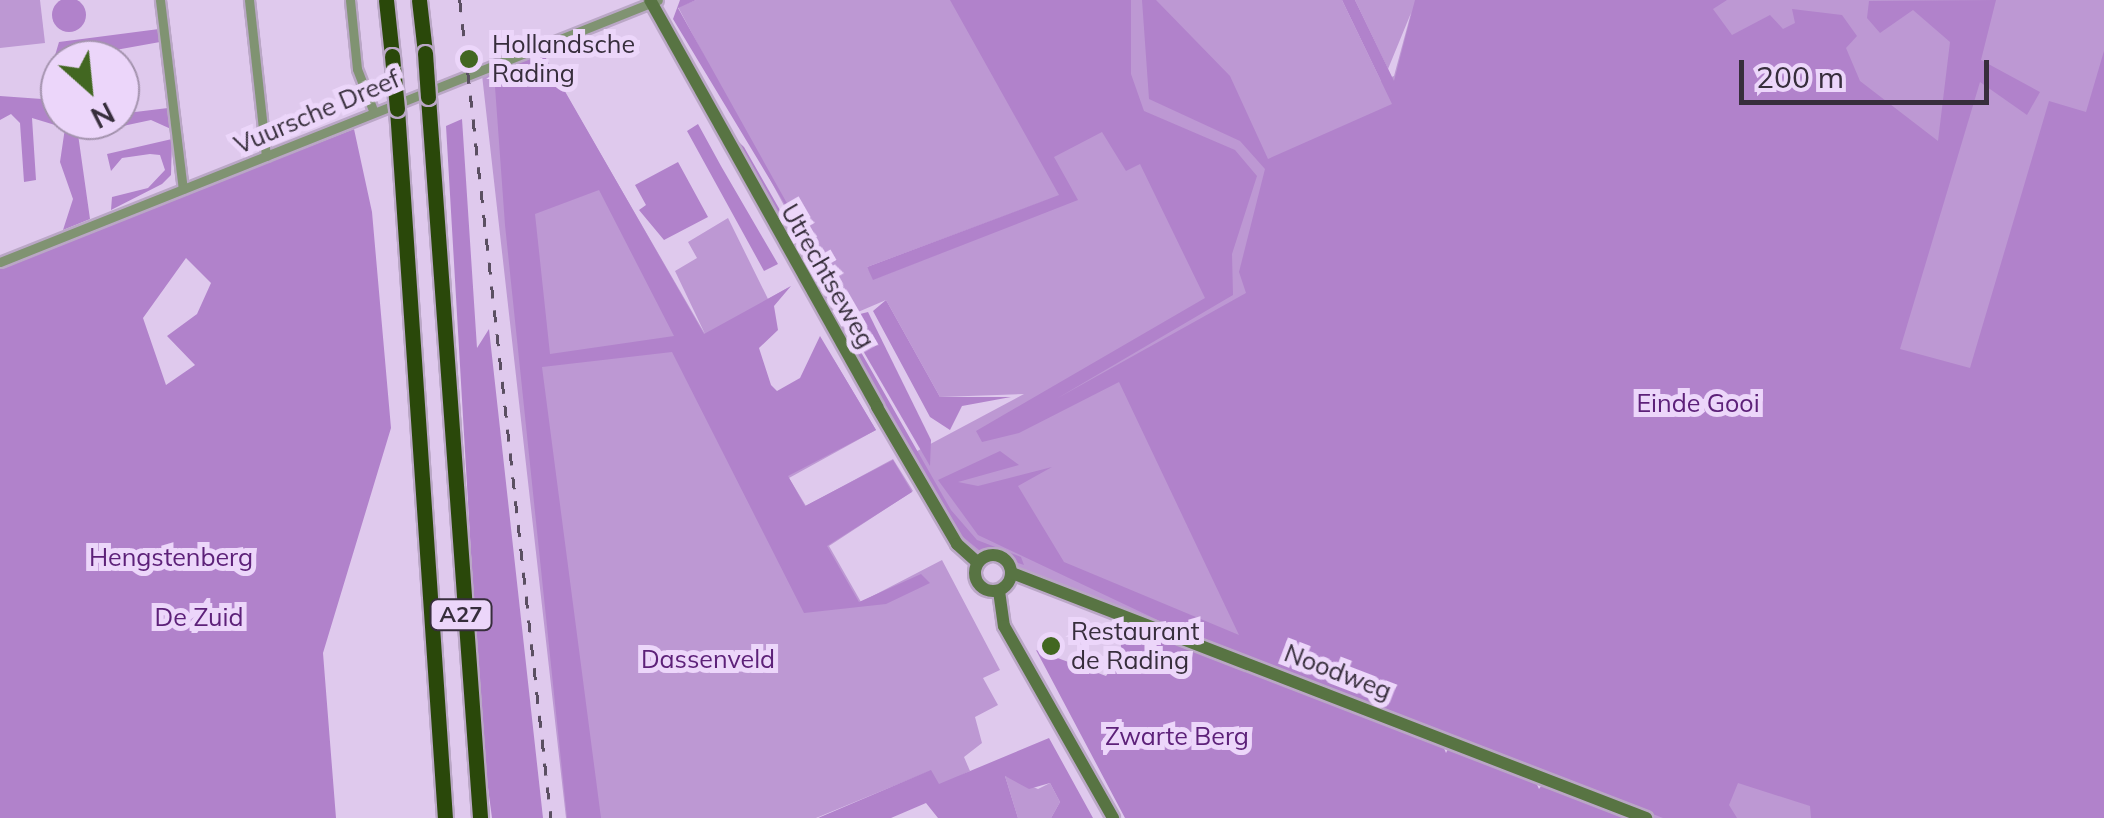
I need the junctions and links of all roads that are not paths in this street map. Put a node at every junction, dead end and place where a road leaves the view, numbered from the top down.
1 (160, 0) edge
2 (249, 0) edge
3 (350, 0) edge
4 (386, 0) edge
5 (419, 0) edge
6 (653, 1) edge
7 (373, 110) junction
8 (266, 156) junction
9 (183, 189) junction
10 (0, 262) edge
11 (978, 563) junction
12 (1012, 573) junction
13 (998, 591) junction
14 (445, 818) edge
15 (480, 818) edge
16 (1113, 818) edge
17 (1646, 818) edge

1 - 9 street
2 - 8 street
3 - 7 street
4 - 14 highway, A27, bridge
5 - 15 highway, A27, bridge
6 - 7 street, Vuursche Dreef
6 - 11 main road, Utrechtseweg
7 - 8 street, Vuursche Dreef
8 - 9 street, Vuursche Dreef
9 - 10 street, Vuursche Dreef
11 - 12 main road
11 - 13 main road
12 - 13 main road
12 - 17 main road, Noodweg
13 - 16 main road

